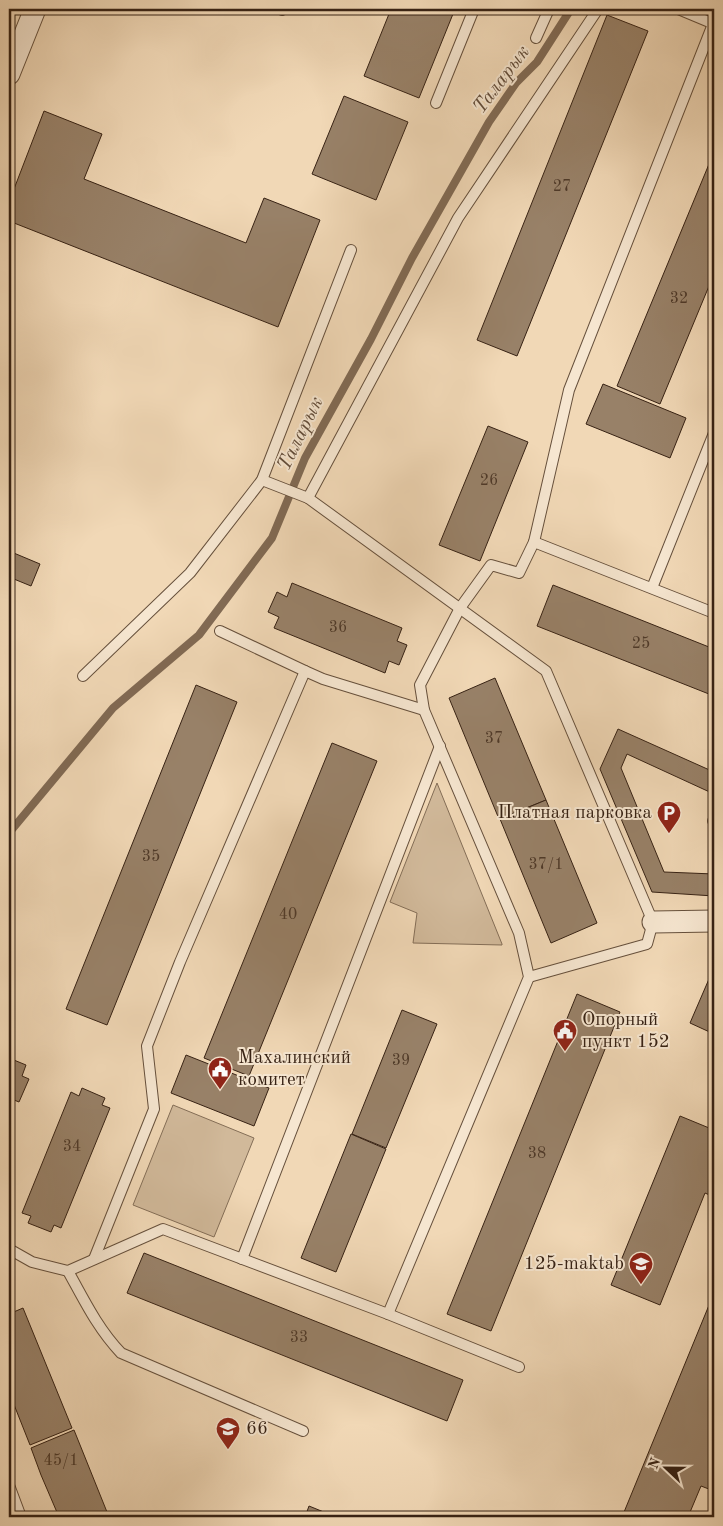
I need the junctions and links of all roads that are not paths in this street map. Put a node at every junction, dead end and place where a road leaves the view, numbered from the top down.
1 (35, 9) edge
2 (474, 9) edge
3 (549, 9) edge
4 (598, 9) edge
5 (678, 9) edge
6 (714, 24) edge
7 (536, 38) dead end
8 (9, 74) edge
9 (436, 103) dead end
10 (351, 250) dead end
11 (714, 433) edge
12 (262, 480) junction
13 (308, 498) junction
14 (534, 542) junction
15 (652, 588) junction
16 (460, 608) junction
17 (714, 613) edge
18 (220, 631) dead end
19 (305, 671) junction
20 (83, 676) dead end
21 (424, 710) junction
22 (440, 746) junction
23 (714, 921) edge
24 (653, 922) junction
25 (529, 977) junction
26 (9, 1249) edge
27 (94, 1259) junction
28 (242, 1259) junction
29 (68, 1271) junction
30 (388, 1314) junction
31 (519, 1367) dead end
32 (303, 1431) dead end
33 (9, 1485) edge
34 (21, 1517) edge

1 - 8 street
2 - 9 lane
3 - 7 lane
4 - 13 lane
5 - 6 lane
6 - 14 lane
10 - 12 lane
11 - 15 lane
12 - 13 lane
12 - 20 lane
13 - 16 lane
14 - 15 lane
14 - 16 lane
15 - 17 lane
16 - 21 lane
16 - 24 lane
18 - 19 lane
19 - 21 lane
19 - 27 lane
21 - 22 lane
22 - 25 lane
22 - 28 lane
23 - 24 street
24 - 25 lane
25 - 30 lane
26 - 29 lane
27 - 28 lane
27 - 29 lane
28 - 30 lane
29 - 32 lane
30 - 31 lane
33 - 34 lane

